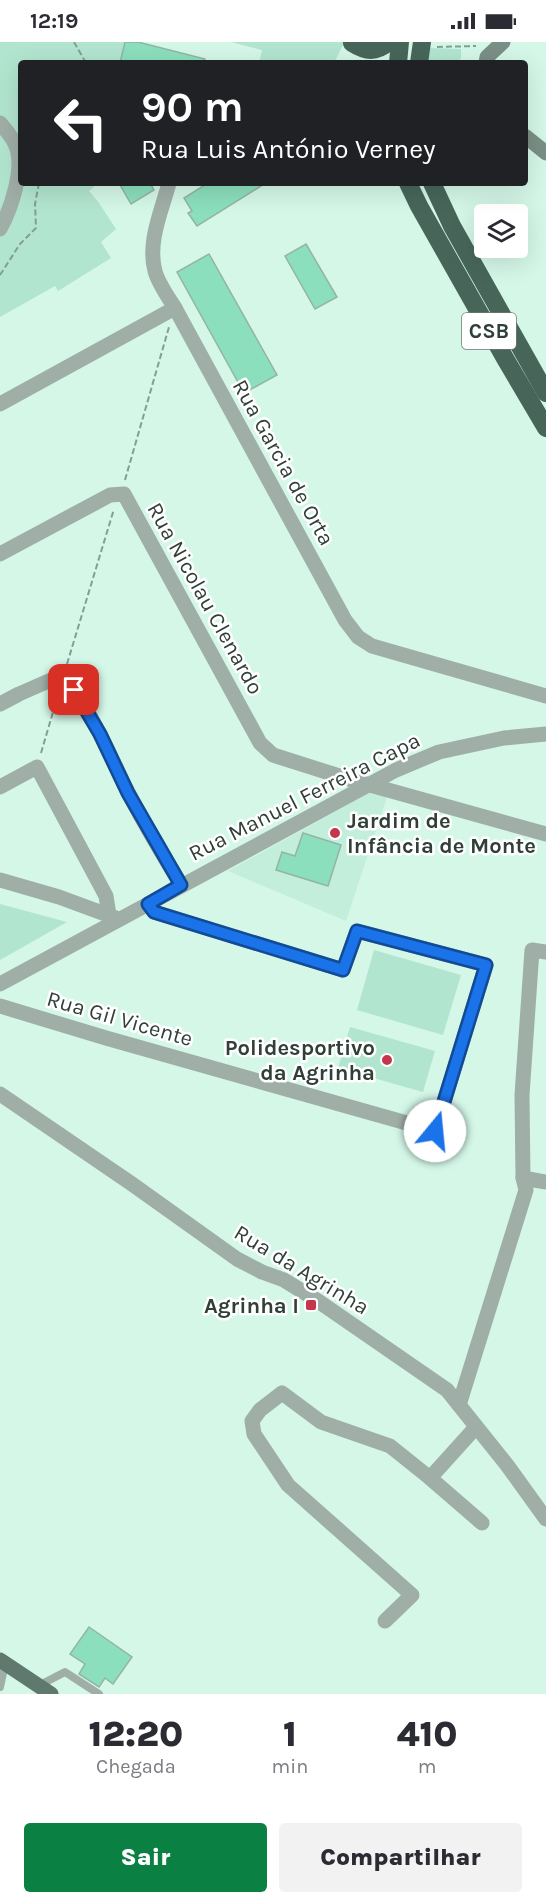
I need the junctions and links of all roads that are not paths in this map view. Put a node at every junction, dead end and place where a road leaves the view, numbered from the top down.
1 (389, 42) edge
2 (400, 42) edge
3 (502, 42) edge
4 (352, 43) edge
5 (360, 60) edge
6 (398, 60) edge
7 (487, 60) edge
8 (0, 123) edge
9 (528, 138) edge
10 (546, 153) edge
11 (18, 154) edge
12 (18, 175) edge
13 (168, 186) edge
14 (410, 186) edge
15 (433, 186) edge
16 (0, 229) edge
17 (175, 308) junction
18 (546, 393) edge
19 (0, 404) edge
20 (545, 426) edge
21 (546, 444) edge
22 (0, 554) edge
23 (546, 696) edge
24 (0, 704) edge
25 (546, 734) edge
26 (368, 784) junction
27 (0, 787) edge
28 (546, 834) edge
29 (0, 880) edge
30 (181, 885) junction
31 (148, 904) junction
32 (115, 917) junction
33 (546, 952) edge
34 (0, 984) edge
35 (0, 1006) edge
36 (0, 1094) edge
37 (524, 1178) junction
38 (546, 1182) edge
39 (459, 1405) junction
40 (476, 1427) junction
41 (430, 1478) junction
42 (546, 1519) edge
43 (482, 1523) dead end
44 (384, 1621) dead end
45 (3, 1662) edge
46 (0, 1687) edge
47 (45, 1690) edge
48 (99, 1694) edge

1 - 4 highway
2 - 6 highway
3 - 7 street
4 - 5 highway
8 - 11 street
9 - 10 street
12 - 16 street
13 - 17 street, Rua Garcia de Orta
14 - 20 highway, CSB
15 - 18 highway, CSB
17 - 19 street
17 - 23 street, Rua Garcia de Orta
20 - 21 highway
22 - 26 street, Rua Nicolau Clenardo
24 - 30 street
25 - 26 street, Rua Manuel Ferreira Capa
26 - 28 street, Rua Nicolau Clenardo
26 - 30 street, Rua Manuel Ferreira Capa
27 - 32 street
29 - 32 street
30 - 31 street, Rua Manuel Ferreira Capa
31 - 32 street, Rua Manuel Ferreira Capa
31 - 35 street, Rua Gil Vicente
32 - 34 street, Rua Manuel Ferreira Capa
33 - 37 street
36 - 39 street, Rua da Agrinha
37 - 38 street
37 - 39 street
39 - 40 street, Rua da Agrinha
40 - 41 street
40 - 42 street, Rua da Agrinha
41 - 43 street
41 - 44 street
45 - 46 lane
45 - 47 main road
47 - 48 lane

